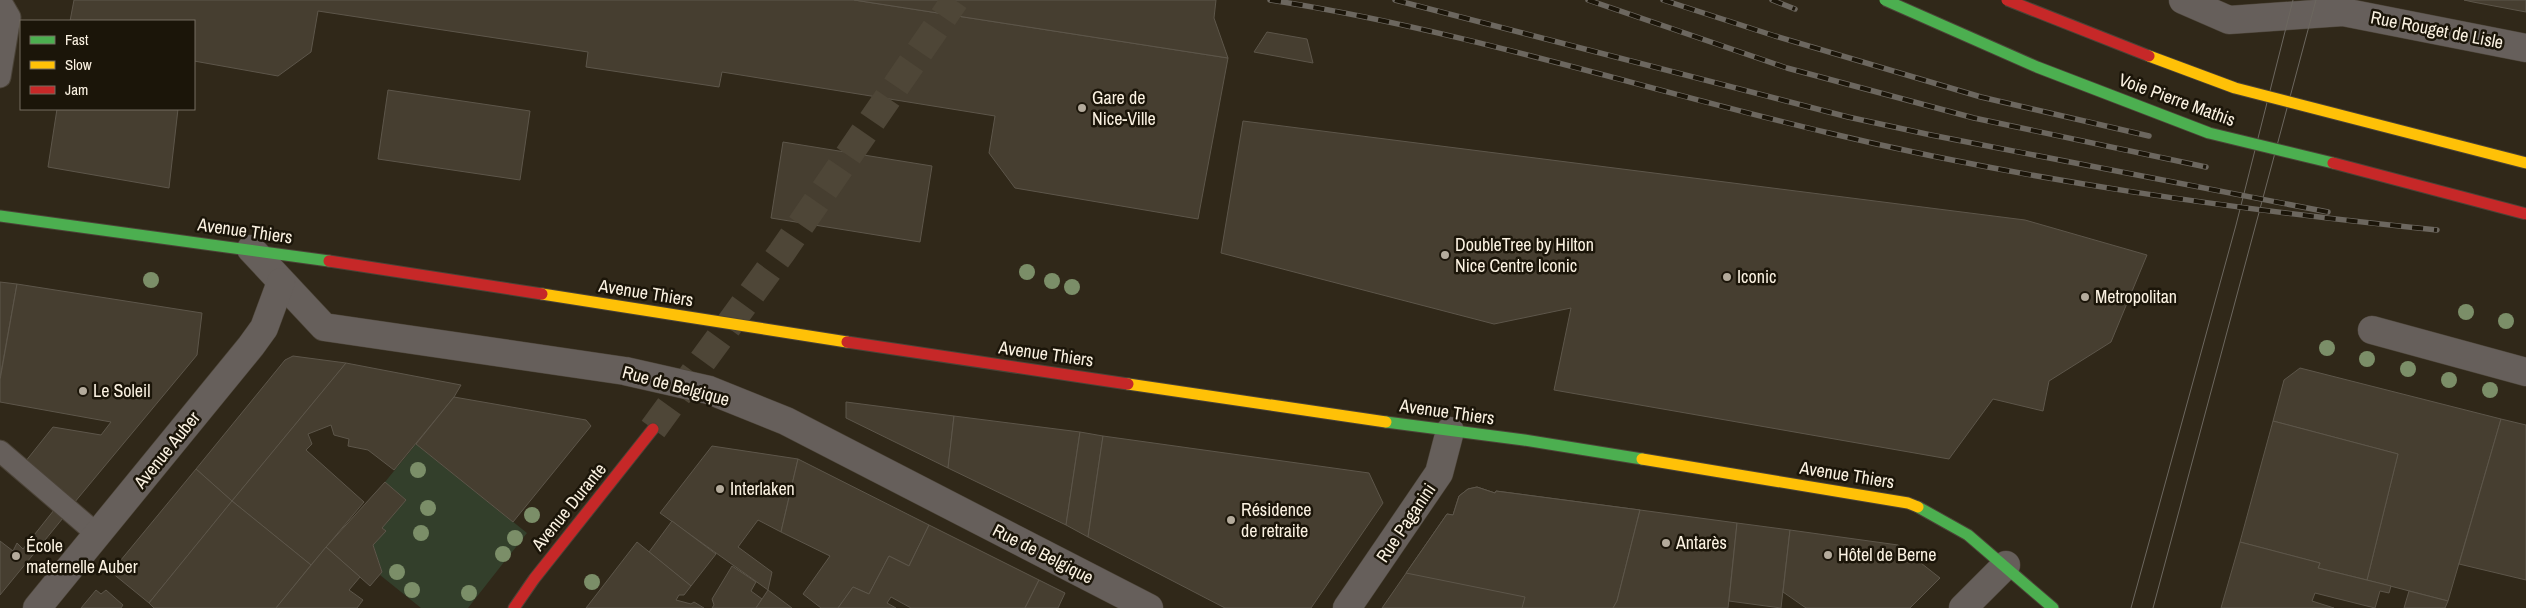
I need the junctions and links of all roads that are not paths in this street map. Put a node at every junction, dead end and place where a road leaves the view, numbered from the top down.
1 (0, 0) edge
2 (1885, 0) edge
3 (2007, 0) edge
4 (2183, 0) edge
5 (2345, 6) edge
6 (2526, 48) edge
7 (0, 77) edge
8 (2526, 162) edge
9 (2526, 214) edge
10 (0, 216) edge
11 (251, 249) junction
12 (282, 282) junction
13 (2372, 330) dead end
14 (2526, 372) edge
15 (653, 429) tunnel mouth
16 (1450, 431) junction
17 (0, 452) edge
18 (98, 535) junction
19 (2006, 566) junction
20 (37, 608) edge
21 (514, 608) edge
22 (1149, 608) edge
23 (1347, 608) edge
24 (1963, 608) edge
25 (2053, 608) edge

1 - 7 lane
2 - 9 main road, Voie Pierre Mathis, bridge
3 - 8 main road, Voie Pierre Mathis, bridge
4 - 5 street, Rue Rouget de Lisle
5 - 6 street, Rue Rouget de Lisle
10 - 11 main road, Avenue Thiers
11 - 12 street, Rue de Belgique
11 - 16 main road, Avenue Thiers
12 - 18 street, Avenue Auber
12 - 22 street, Rue de Belgique
13 - 14 street
15 - 21 main road, Avenue Durante
16 - 19 main road, Avenue Thiers
16 - 23 street, Rue Paganini
17 - 18 lane
18 - 20 street, Avenue Auber
19 - 24 street
19 - 25 main road, Avenue Thiers

